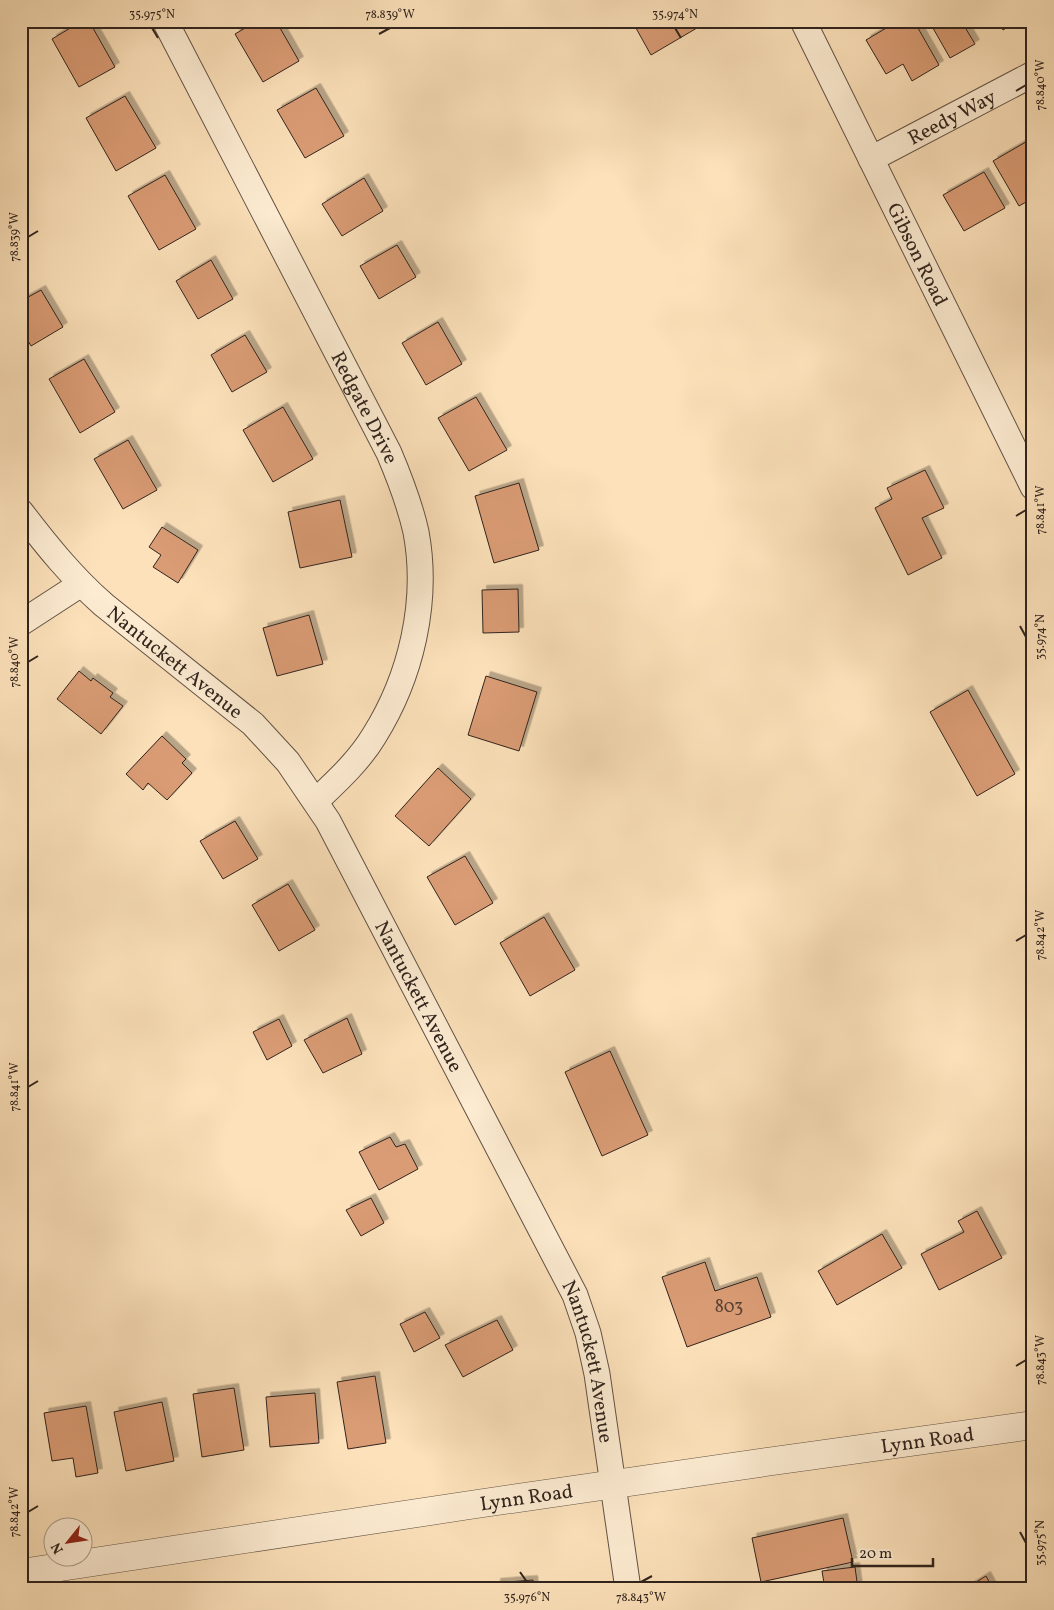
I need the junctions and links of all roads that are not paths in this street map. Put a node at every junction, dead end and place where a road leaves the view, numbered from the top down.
1 (165, 21) edge
2 (803, 21) edge
3 (1033, 74) edge
4 (871, 159) junction
5 (1033, 487) edge
6 (21, 512) edge
7 (81, 584) junction
8 (21, 623) edge
9 (316, 801) junction
10 (1033, 1426) edge
11 (613, 1485) junction
12 (21, 1573) edge
13 (628, 1589) edge

1 - 9 street, Redgate Drive
2 - 4 street, Gibson Road
3 - 4 street, Reedy Way
4 - 5 street, Gibson Road
6 - 7 street, Nantuckett Avenue
7 - 8 street
7 - 9 street, Nantuckett Avenue
9 - 11 street, Nantuckett Avenue
10 - 11 street, Lynn Road
11 - 12 street, Lynn Road
11 - 13 street, Nantuckett Avenue

